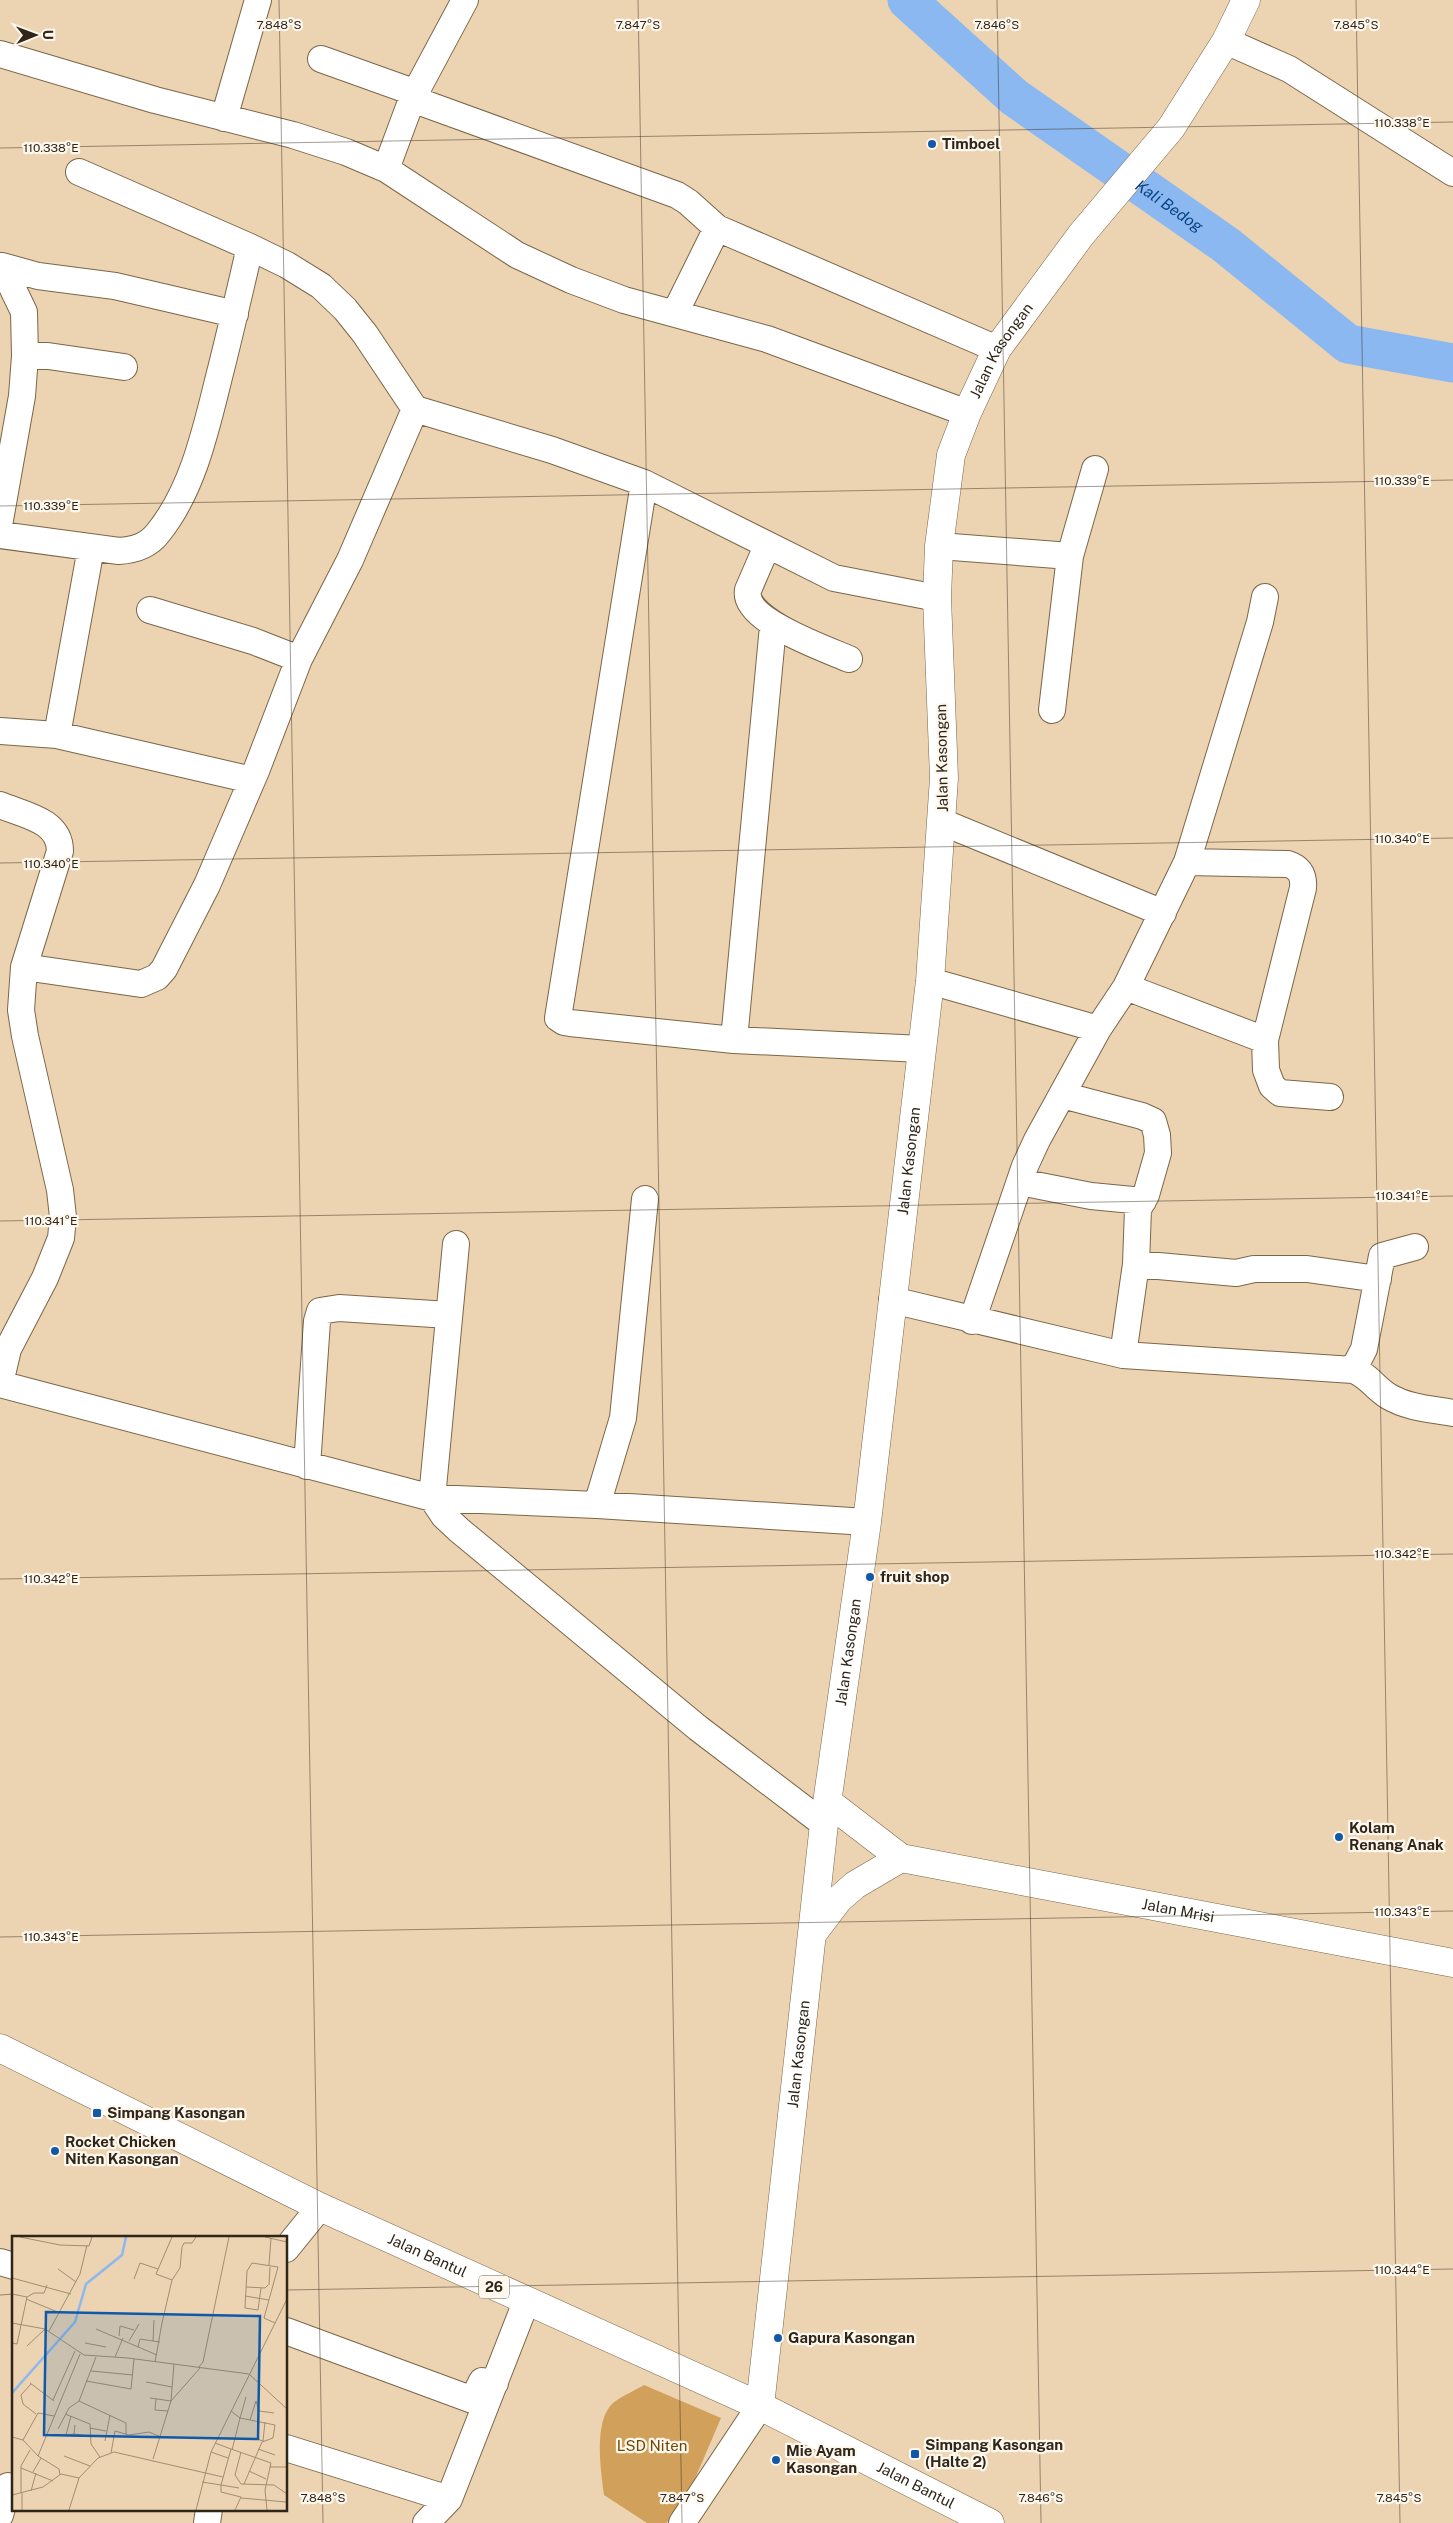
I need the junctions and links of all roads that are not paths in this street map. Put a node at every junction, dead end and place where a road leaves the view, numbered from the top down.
1 (258, 0) edge
2 (465, 0) edge
3 (1246, 0) edge
4 (1226, 41) junction
5 (0, 54) edge
6 (321, 59) dead end
7 (414, 96) junction
8 (224, 118) junction
9 (386, 169) junction
10 (1452, 169) edge
11 (79, 172) dead end
12 (716, 228) junction
13 (250, 247) junction
14 (675, 313) junction
15 (235, 314) junction
16 (997, 349) junction
17 (25, 356) junction
18 (124, 368) dead end
19 (415, 409) junction
20 (967, 412) junction
21 (1095, 469) dead end
22 (644, 483) junction
23 (0, 520) edge
24 (0, 535) edge
25 (767, 546) junction
26 (939, 546) junction
27 (91, 548) junction
28 (1070, 556) junction
29 (1265, 597) dead end
30 (937, 598) junction
31 (150, 610) dead end
32 (773, 626) junction
33 (298, 659) junction
34 (849, 659) dead end
35 (1052, 710) dead end
36 (0, 731) edge
37 (57, 735) junction
38 (252, 780) junction
39 (0, 805) edge
40 (942, 822) junction
41 (1187, 862) junction
42 (1163, 913) junction
43 (24, 968) junction
44 (930, 981) junction
45 (1126, 987) junction
46 (1098, 1029) junction
47 (734, 1040) junction
48 (1265, 1040) junction
49 (922, 1049) junction
50 (1062, 1095) junction
51 (1330, 1097) dead end
52 (1020, 1182) junction
53 (644, 1199) dead end
54 (1143, 1200) junction
55 (456, 1244) dead end
56 (1415, 1247) dead end
57 (1136, 1264) junction
58 (1378, 1280) junction
59 (892, 1300) junction
60 (449, 1315) junction
61 (972, 1320) junction
62 (1123, 1355) junction
63 (1353, 1370) junction
64 (0, 1383) edge
65 (1453, 1413) edge
66 (307, 1466) junction
67 (432, 1498) junction
68 (597, 1505) junction
69 (867, 1522) junction
70 (826, 1813) junction
71 (902, 1858) junction
72 (813, 1933) junction
73 (1453, 1963) edge
74 (0, 2048) edge
75 (320, 2207) junction
76 (288, 2247) edge
77 (526, 2302) junction
78 (288, 2332) edge
79 (495, 2383) junction
80 (760, 2406) junction
81 (288, 2449) edge
82 (8, 2486) dead end
83 (449, 2499) junction
84 (209, 2510) edge
85 (0, 2515) edge
86 (207, 2523) edge
87 (426, 2523) edge
88 (682, 2523) edge
89 (990, 2523) edge

1 - 8 street
2 - 7 street
3 - 4 main road, Jalan Kasongan
4 - 10 street
4 - 16 main road, Jalan Kasongan
5 - 8 street
6 - 7 street
7 - 9 street
7 - 12 street
8 - 9 street
9 - 14 street
11 - 13 street
12 - 14 street
12 - 16 street
13 - 15 street
13 - 19 street
14 - 20 street
15 - 17 street
15 - 27 street
16 - 20 main road, Jalan Kasongan
17 - 18 street
17 - 23 street
19 - 22 street
19 - 33 street
20 - 26 main road, Jalan Kasongan
21 - 28 street
22 - 25 street
22 - 47 street
24 - 27 street
25 - 30 street
25 - 32 street
26 - 28 street
26 - 30 main road, Jalan Kasongan
27 - 37 street
28 - 35 street
29 - 41 street
30 - 40 main road, Jalan Kasongan
31 - 33 street
32 - 34 street
32 - 47 street
33 - 38 street
36 - 37 street
37 - 38 street
38 - 43 street
39 - 43 street
40 - 42 street
40 - 44 main road, Jalan Kasongan
41 - 42 street
41 - 48 street
42 - 45 street
43 - 64 street
44 - 46 street
44 - 49 main road, Jalan Kasongan
45 - 46 street
45 - 48 street
46 - 50 street
47 - 49 street
48 - 51 street
49 - 59 main road, Jalan Kasongan
50 - 52 street
50 - 54 street
52 - 54 street
52 - 61 street
53 - 68 street
54 - 57 street
55 - 60 street
56 - 58 street
57 - 58 street
57 - 62 street
58 - 63 street
59 - 61 street
59 - 69 main road, Jalan Kasongan
60 - 66 street
60 - 67 street
61 - 62 street
62 - 63 street
63 - 65 street
64 - 66 street
66 - 67 street
67 - 68 street
67 - 70 street
68 - 69 street
69 - 70 main road, Jalan Kasongan
70 - 71 main road
70 - 72 main road, Jalan Kasongan
71 - 72 main road
71 - 73 main road, Jalan Mrisi
72 - 80 main road, Jalan Kasongan
74 - 75 main road, Jalan Bantul / 26
75 - 76 street
75 - 77 main road, Jalan Bantul / 26
77 - 79 street
77 - 80 main road, Jalan Bantul / 26
78 - 79 street
79 - 83 street
80 - 88 street
80 - 89 main road, Jalan Bantul / 26
81 - 83 street
82 - 85 street
83 - 87 street
84 - 86 street

